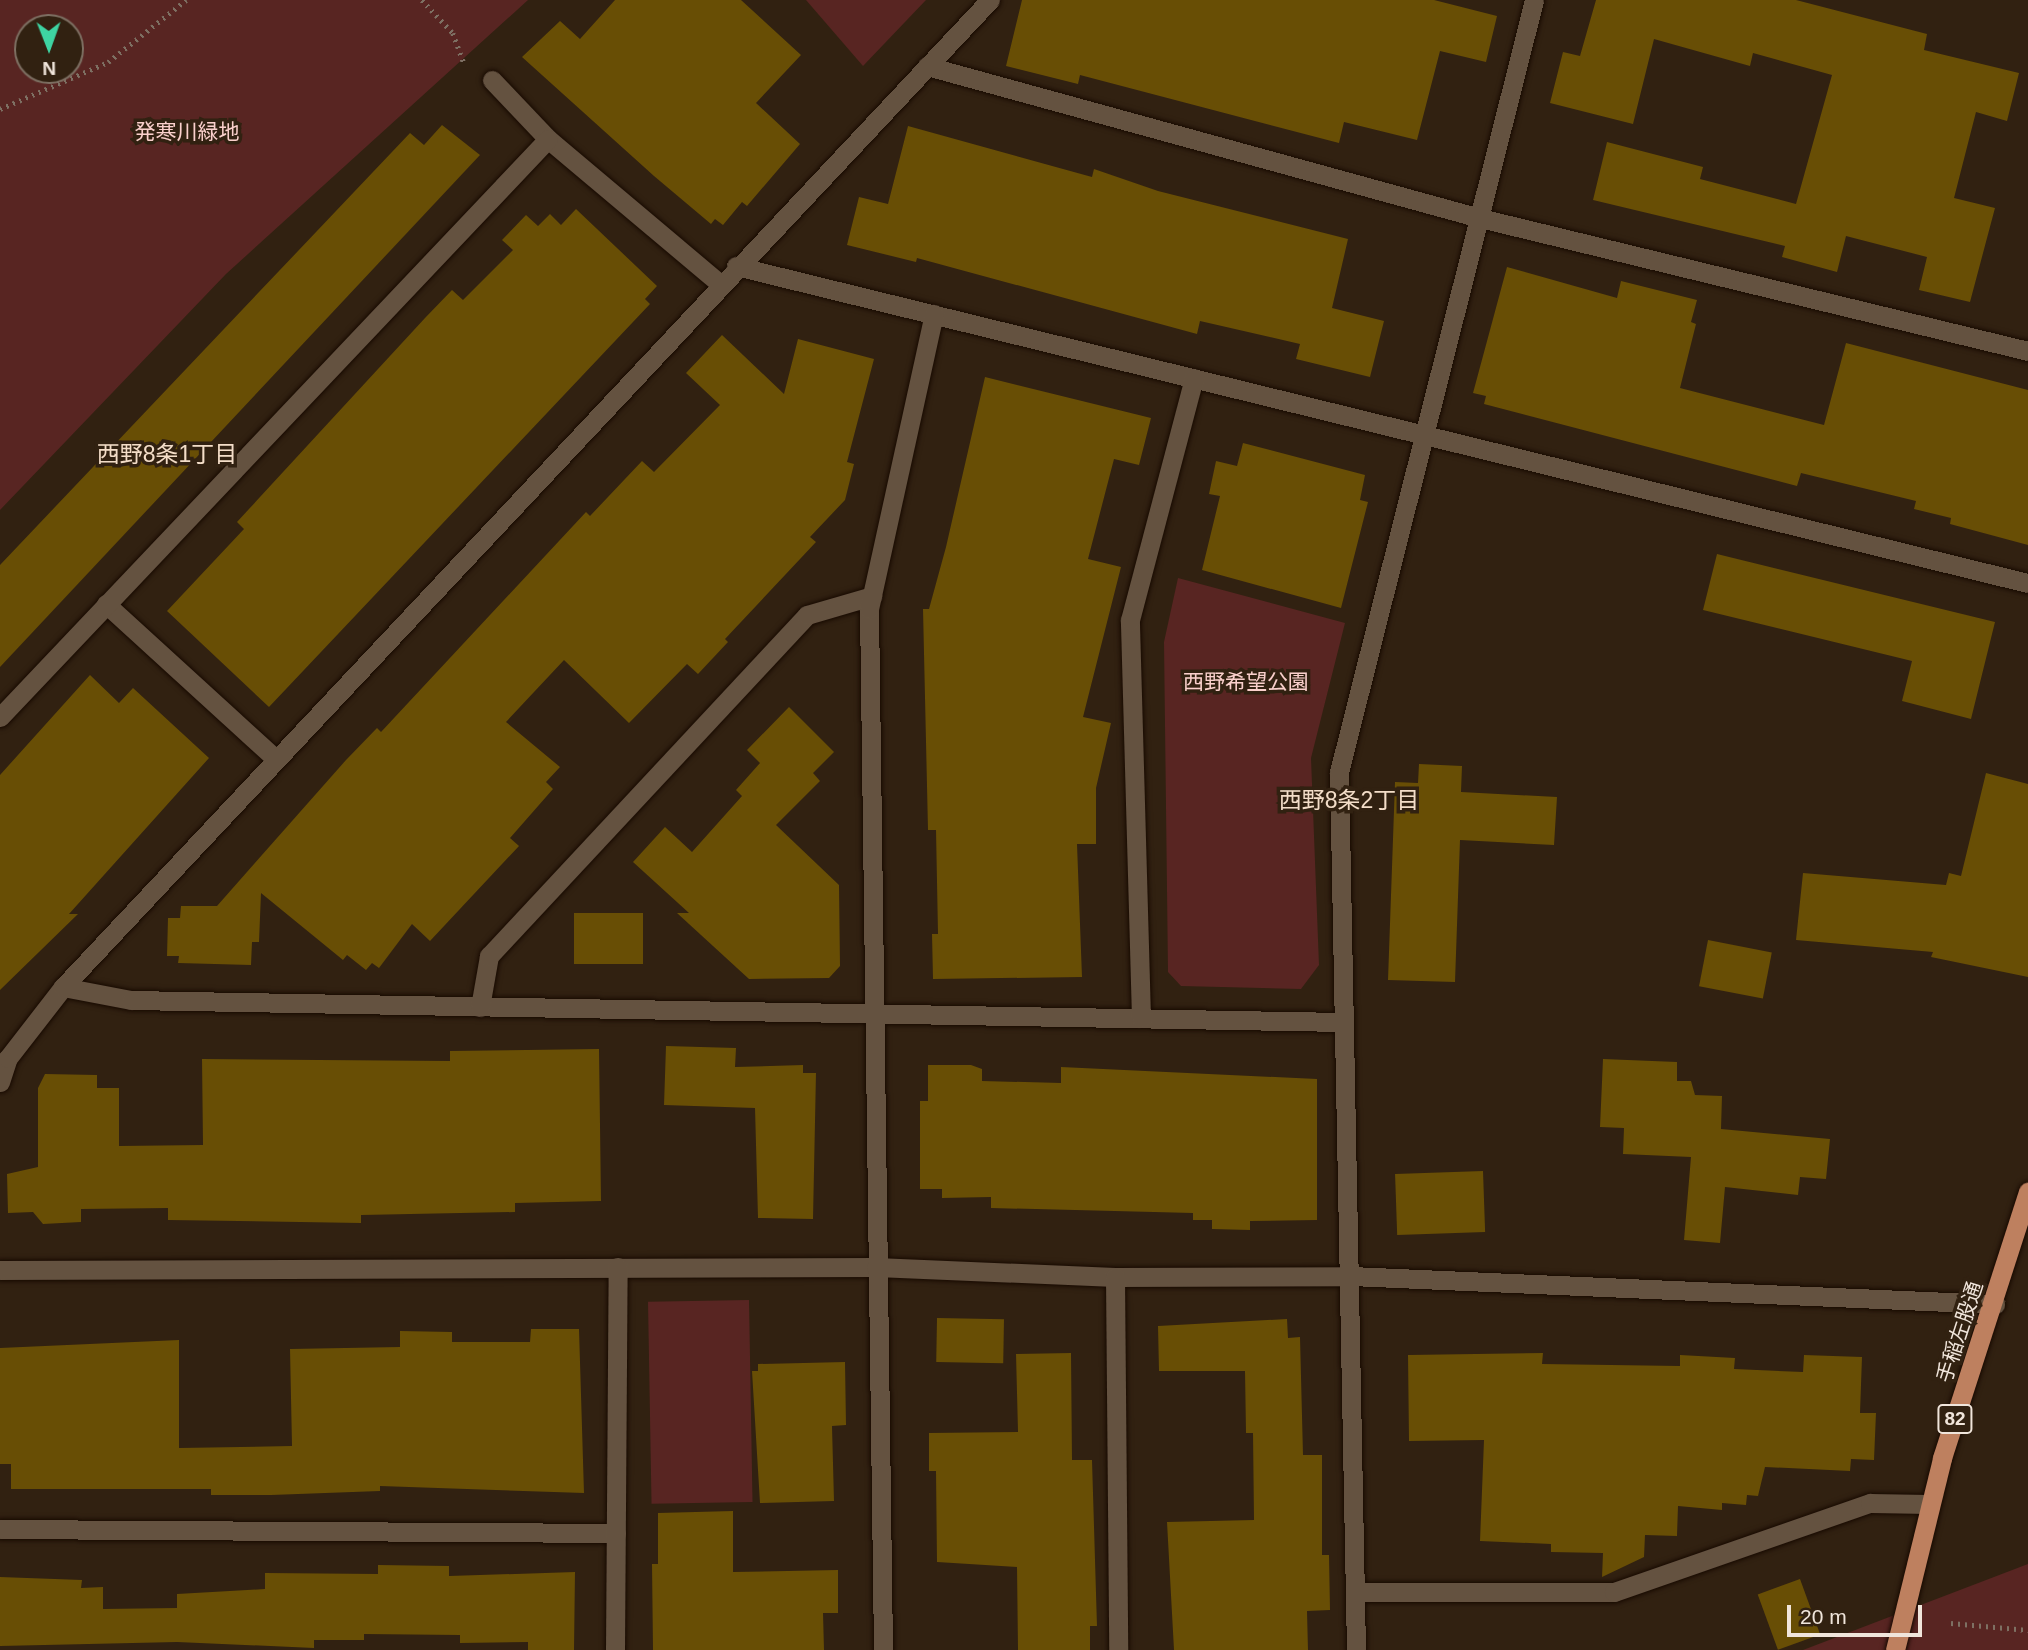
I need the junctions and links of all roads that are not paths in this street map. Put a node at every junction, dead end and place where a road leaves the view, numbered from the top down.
1 (990, 0) edge
2 (1534, 0) edge
3 (927, 66) junction
4 (492, 80) dead end
5 (548, 139) junction
6 (1480, 218) junction
7 (737, 265) junction
8 (720, 284) junction
9 (934, 314) junction
10 (2028, 351) edge
11 (1194, 378) junction
12 (1426, 435) junction
13 (2028, 583) edge
14 (872, 596) junction
15 (106, 604) junction
16 (0, 717) edge
17 (276, 760) junction
18 (63, 987) junction
19 (480, 1007) junction
20 (873, 1015) junction
21 (1141, 1018) junction
22 (1344, 1021) junction
23 (0, 1082) edge
24 (2028, 1192) edge
25 (618, 1267) junction
26 (876, 1267) junction
27 (0, 1270) edge
28 (1351, 1276) junction
29 (1115, 1277) junction
30 (1995, 1304) junction
31 (1930, 1504) junction
32 (0, 1529) edge
33 (616, 1533) junction
34 (1355, 1592) junction
35 (615, 1650) edge
36 (883, 1650) edge
37 (1118, 1650) edge
38 (1356, 1650) edge
39 (1895, 1650) edge

1 - 3 street
2 - 6 street
3 - 6 street
3 - 7 street
4 - 5 street
5 - 8 street
5 - 15 street
6 - 10 street
6 - 12 street
7 - 8 street
7 - 9 street
8 - 17 street
9 - 11 street
9 - 14 street
11 - 12 street
11 - 21 street
12 - 13 street
12 - 22 street
14 - 19 street
14 - 20 street
15 - 16 street
15 - 17 street
17 - 18 street
18 - 19 street
18 - 23 street
19 - 20 street
20 - 21 street
20 - 26 street
21 - 22 street
22 - 28 street
24 - 30 main road, 手稲左股通 / 82
25 - 26 street
25 - 27 street
25 - 33 street
26 - 29 street
26 - 36 street
28 - 29 street
28 - 30 street
28 - 34 street
29 - 37 street
30 - 31 main road, 手稲左股通 / 82
31 - 34 street
31 - 39 main road, 手稲左股通 / 82
32 - 33 street
33 - 35 street
34 - 38 street

